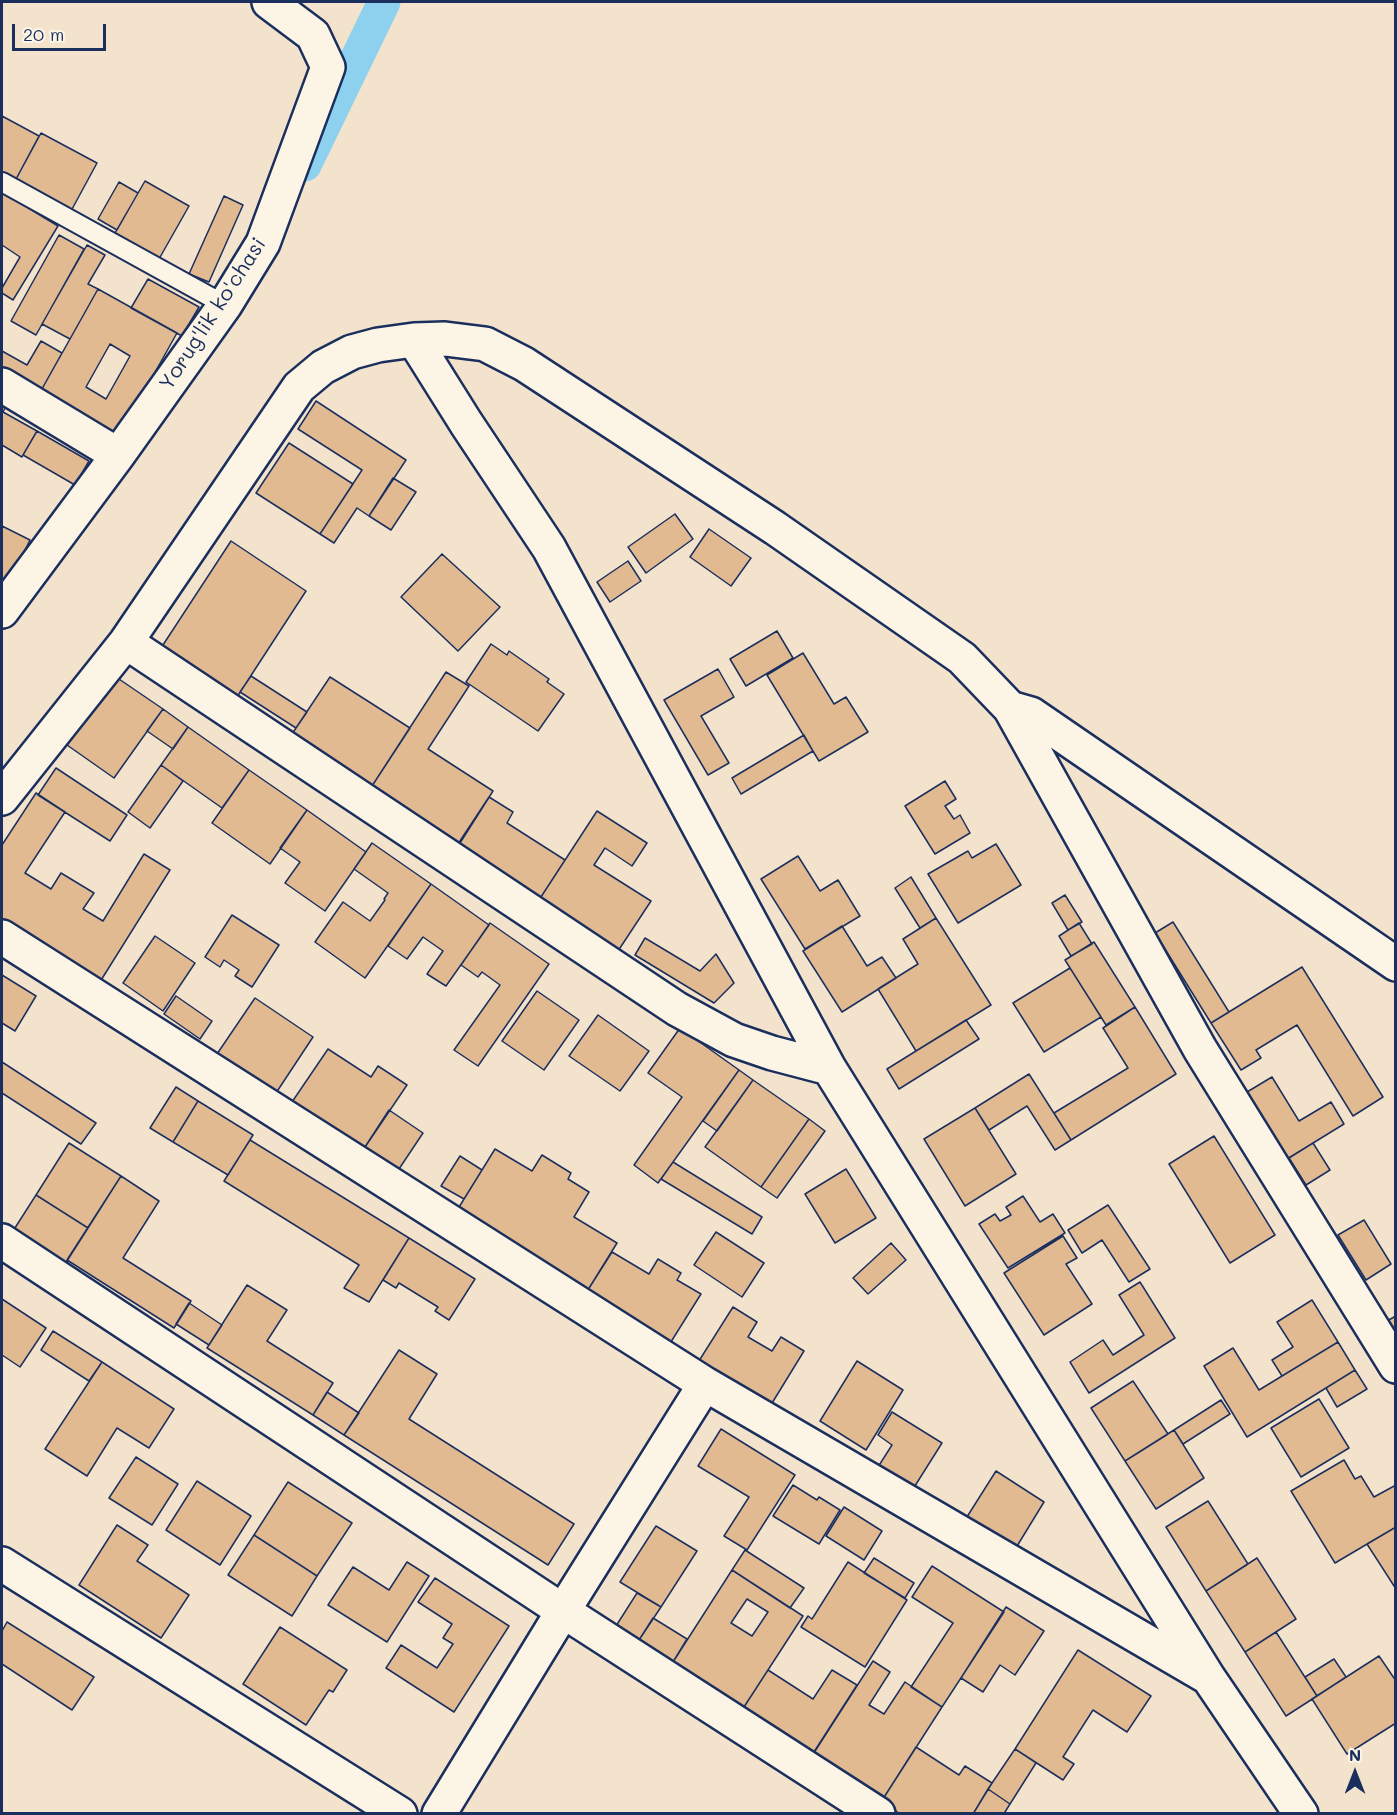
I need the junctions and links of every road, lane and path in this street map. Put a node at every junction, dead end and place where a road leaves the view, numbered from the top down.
1 (269, 2) edge
2 (2, 182) edge
3 (225, 305) junction
4 (414, 340) junction
5 (2, 385) edge
6 (118, 455) junction
7 (2, 611) edge
8 (126, 642) junction
9 (1010, 708) junction
10 (2, 798) edge
11 (2, 937) edge
12 (1395, 964) edge
13 (829, 1068) junction
14 (2, 1241) edge
15 (1395, 1366) edge
16 (705, 1384) junction
17 (2, 1564) edge
18 (563, 1611) junction
19 (1208, 1677) junction
20 (400, 1814) edge
21 (439, 1814) edge
22 (878, 1814) edge
23 (1301, 1814) edge

1 - 3 street, Yorug'lik ko'chasi
2 - 3 lane
3 - 6 street, Yorug'lik ko'chasi
4 - 8 street
4 - 9 street
4 - 13 street
5 - 6 street
6 - 7 street, Yorug'lik ko'chasi
8 - 10 street
8 - 13 street
9 - 12 street
9 - 15 street
11 - 16 street
13 - 19 street
14 - 18 street
16 - 18 street
16 - 19 street
17 - 20 street
18 - 21 street
18 - 22 street
19 - 23 street

